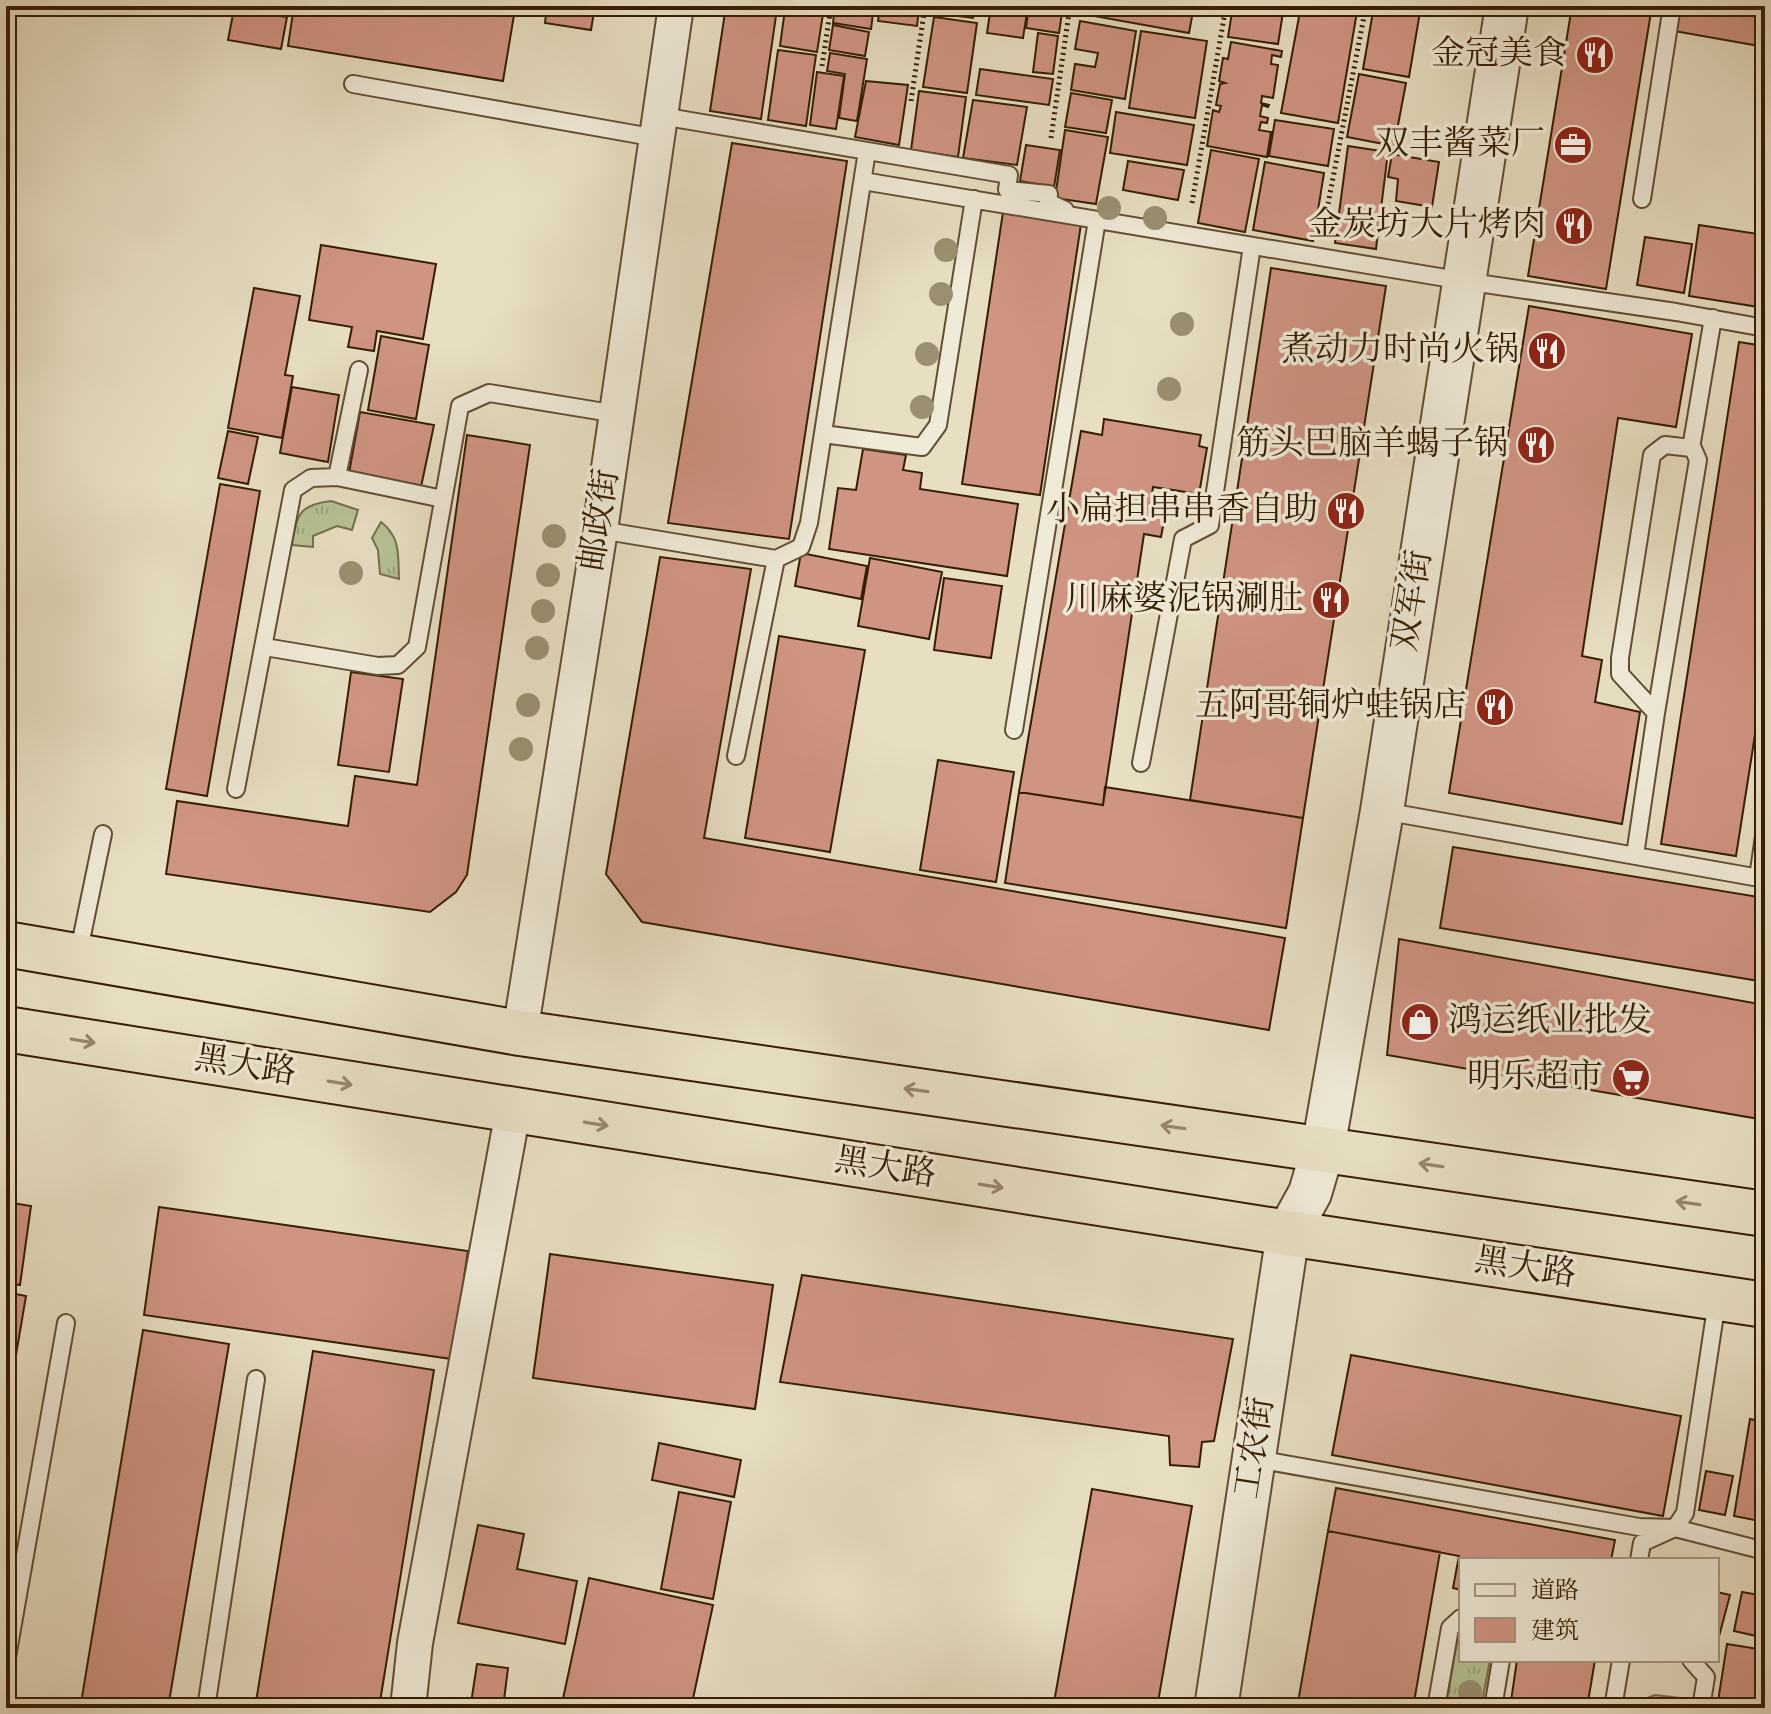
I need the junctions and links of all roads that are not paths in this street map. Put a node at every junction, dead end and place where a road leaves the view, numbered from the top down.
1 (676, 6) edge
2 (1507, 6) edge
3 (1672, 6) edge
4 (353, 84) dead end
5 (659, 127) junction
6 (867, 151) junction
7 (863, 181) junction
8 (974, 199) junction
9 (1642, 199) dead end
10 (1080, 217) junction
11 (1097, 220) junction
12 (1252, 246) junction
13 (1464, 281) junction
14 (1713, 318) junction
15 (1765, 328) edge
16 (359, 370) dead end
17 (617, 414) junction
18 (823, 434) junction
19 (1691, 444) junction
20 (337, 477) junction
21 (443, 499) junction
22 (600, 530) junction
23 (776, 559) junction
24 (265, 647) junction
25 (1656, 713) junction
26 (1014, 730) dead end
27 (736, 756) dead end
28 (1141, 763) dead end
29 (236, 789) dead end
30 (1382, 811) junction
31 (1765, 829) edge
32 (103, 834) dead end
33 (1635, 855) junction
34 (1761, 878) edge
35 (6, 944) edge
36 (78, 957) junction
37 (6, 1029) edge
38 (520, 1033) junction
39 (513, 1111) junction
40 (1323, 1149) junction
41 (1310, 1193) joint
42 (1765, 1214) edge
43 (1288, 1233) junction
44 (1718, 1298) junction
45 (1765, 1305) edge
46 (66, 1323) dead end
47 (256, 1379) dead end
48 (1254, 1459) junction
49 (1675, 1528) junction
50 (1765, 1551) edge
51 (1639, 1558) edge
52 (1459, 1620) edge
53 (1501, 1662) edge
54 (1621, 1662) edge
55 (1693, 1662) edge
56 (6, 1663) edge
57 (206, 1708) edge
58 (408, 1708) edge
59 (1216, 1708) edge
60 (1436, 1708) edge
61 (1493, 1708) edge
62 (1613, 1708) edge
63 (1701, 1708) edge

1 - 5 street, 邮政街
2 - 13 street, 双军街
3 - 9 lane
4 - 5 lane
5 - 6 lane
5 - 17 street, 邮政街
6 - 7 lane
6 - 10 lane
7 - 8 lane
7 - 18 lane
8 - 10 lane
8 - 18 lane
10 - 11 lane
11 - 12 lane
11 - 26 lane
12 - 13 lane
12 - 28 lane
13 - 14 lane
13 - 30 street, 双军街
14 - 15 lane
14 - 19 lane
16 - 20 lane
17 - 21 lane
17 - 22 street, 邮政街
18 - 23 lane
19 - 25 lane
19 - 25 lane
20 - 21 lane
20 - 24 lane
21 - 24 lane
22 - 23 lane
22 - 38 street, 邮政街
23 - 27 lane
24 - 29 lane
25 - 33 lane
30 - 33 lane
30 - 40 street, 双军街
31 - 34 lane
32 - 36 lane
33 - 34 lane
35 - 36 highway
36 - 38 highway
37 -> 39 highway, 黑大路
40 -> 38 highway
39 -> 43 highway, 黑大路
39 - 58 street
40 - 41 street, 双军街
42 -> 40 highway
41 - 43 street, 工农街
43 - 44 highway, 黑大路
43 - 48 street, 工农街
44 - 45 highway, 黑大路
44 - 49 lane
46 - 56 lane
47 - 57 lane
48 - 49 lane
48 - 59 street, 工农街
49 - 50 lane
49 - 51 lane
52 - 60 lane
53 - 61 lane
54 - 62 lane
55 - 63 lane

